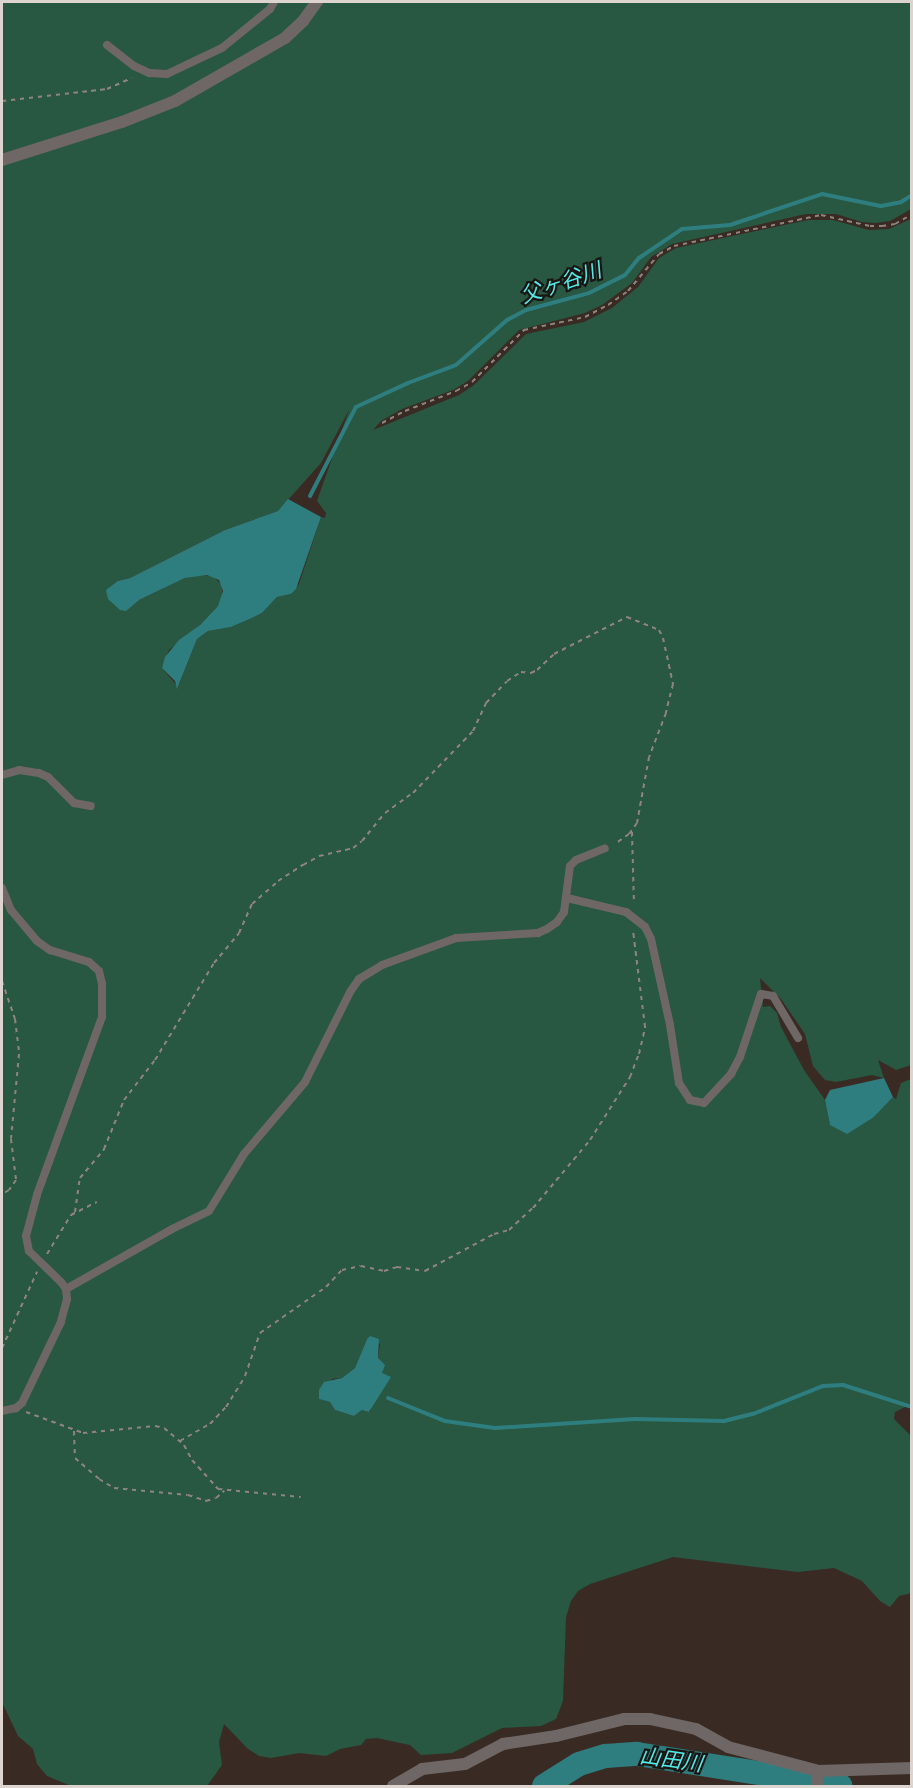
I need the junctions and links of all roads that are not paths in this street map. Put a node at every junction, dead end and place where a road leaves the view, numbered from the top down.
1 (274, 2) edge
2 (317, 2) edge
3 (106, 45) dead end
4 (2, 160) edge
5 (2, 775) edge
6 (91, 806) dead end
7 (605, 848) road end
8 (2, 888) edge
9 (567, 898) junction
10 (798, 1038) dead end
11 (66, 1290) junction
12 (2, 1411) edge
13 (912, 1768) edge
14 (817, 1779) edge
15 (393, 1786) edge

1 - 3 lane
2 - 4 street
5 - 6 lane
7 - 9 lane
8 - 11 lane
9 - 10 lane
9 - 11 lane
11 - 12 lane
13 - 14 street
14 - 15 street

